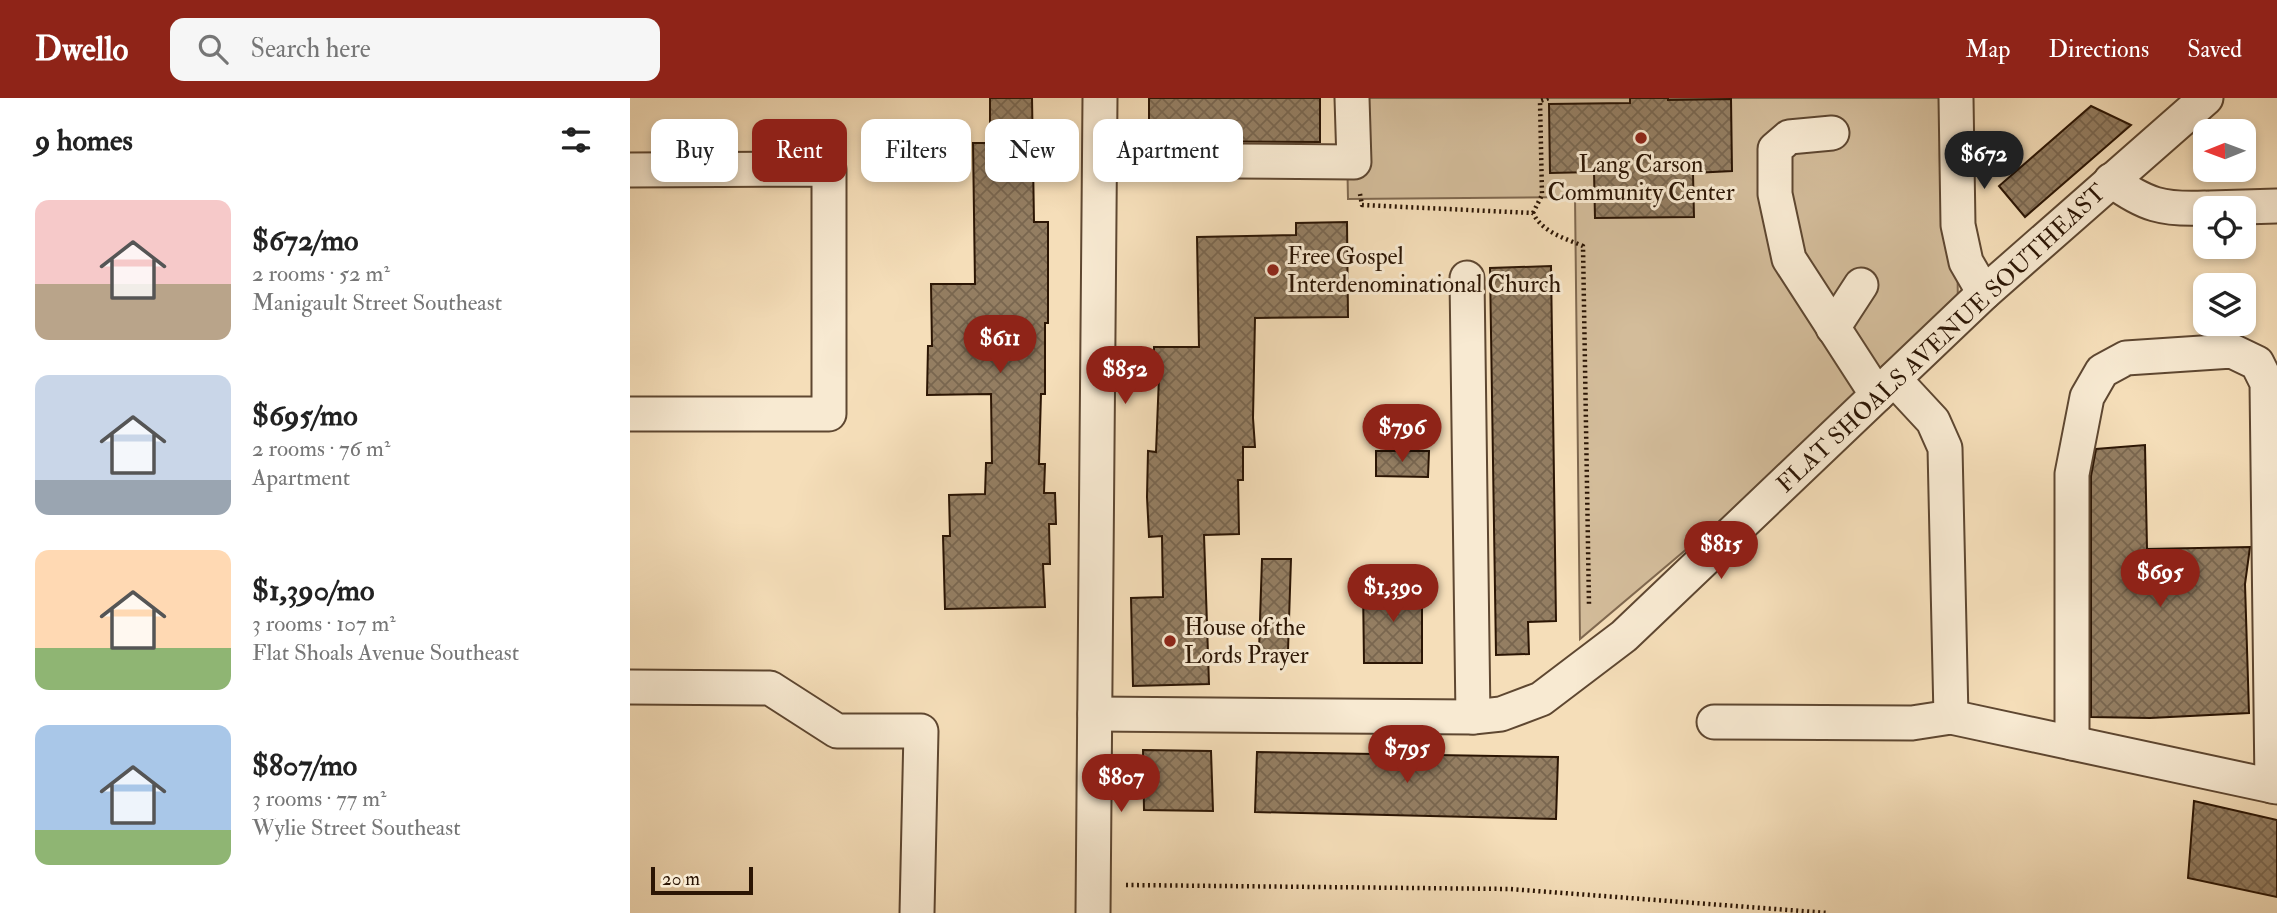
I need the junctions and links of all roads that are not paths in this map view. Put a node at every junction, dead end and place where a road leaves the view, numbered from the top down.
1 (1100, 98) edge
2 (1352, 98) edge
3 (1956, 98) edge
4 (2206, 98) edge
5 (1100, 119) edge
6 (1832, 133) dead end
7 (1243, 161) edge
8 (630, 170) edge
9 (2111, 180) junction
10 (1100, 182) edge
11 (2277, 206) edge
12 (2256, 207) edge
13 (2193, 208) edge
14 (1467, 278) dead end
15 (1861, 285) dead end
16 (1984, 293) junction
17 (1833, 328) junction
18 (1885, 387) junction
19 (630, 414) edge
20 (630, 687) edge
21 (1095, 714) junction
22 (1473, 717) junction
23 (1951, 717) junction
24 (1714, 722) dead end
25 (2072, 743) junction
26 (2274, 786) edge
27 (917, 913) edge
28 (1093, 913) edge

1 - 5 street
2 - 7 street
3 - 16 street
4 - 9 street, FLAT SHOALS AVENUE SOUTHEAST
6 - 17 street
8 - 19 street
9 - 13 street
9 - 16 street, FLAT SHOALS AVENUE SOUTHEAST
10 - 21 street
11 - 12 street
14 - 22 street
15 - 17 street
16 - 18 street, FLAT SHOALS AVENUE SOUTHEAST
17 - 18 street
18 - 22 street, FLAT SHOALS AVENUE SOUTHEAST
18 - 23 street
20 - 27 street
21 - 22 street, FLAT SHOALS AVENUE SOUTHEAST
21 - 28 street
23 - 24 street
23 - 25 street
25 - 26 street
25 - 26 street

